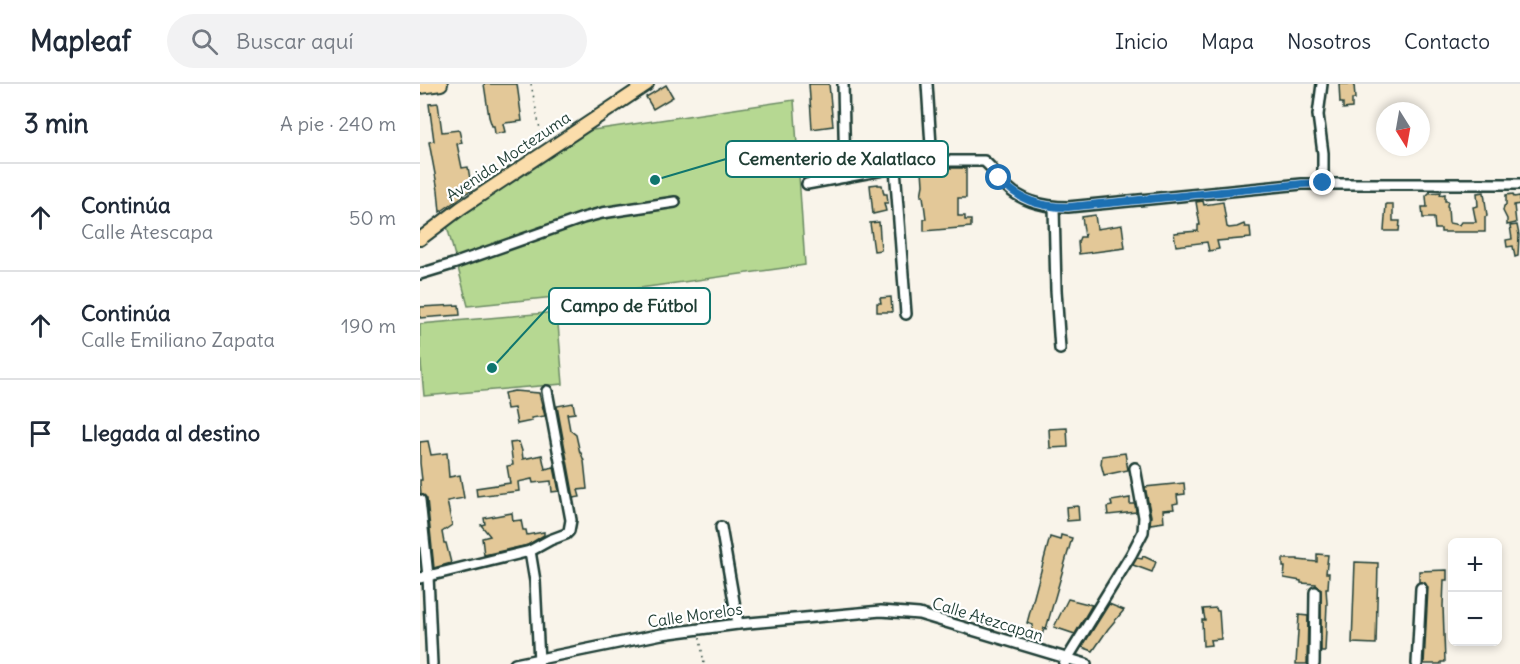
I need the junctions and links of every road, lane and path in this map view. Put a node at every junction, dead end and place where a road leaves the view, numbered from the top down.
1 (441, 84) edge
2 (531, 84) edge
3 (647, 84) edge
4 (843, 84) edge
5 (927, 84) edge
6 (1322, 84) edge
7 (420, 87) edge
8 (545, 151) junction
9 (932, 161) junction
10 (895, 168) junction
11 (845, 177) junction
12 (1323, 183) junction
13 (807, 184) dead end
14 (1520, 184) edge
15 (675, 202) dead end
16 (1054, 207) junction
17 (420, 239) edge
18 (420, 274) edge
19 (906, 314) dead end
20 (1060, 349) dead end
21 (547, 391) dead end
22 (1135, 468) dead end
23 (420, 500) edge
24 (721, 528) dead end
25 (531, 551) junction
26 (424, 577) edge
27 (1421, 588) dead end
28 (1315, 592) dead end
29 (881, 611) joint
30 (738, 624) junction
31 (699, 628) junction
32 (539, 661) edge
33 (1065, 661) edge
34 (432, 664) edge
35 (515, 664) edge
36 (704, 664) edge
37 (1086, 664) edge
38 (1314, 664) edge
39 (1418, 664) edge

1 - 7 main road
2 - 8 path
3 - 8 main road, Avenida Moctezuma
4 - 11 street
5 - 9 street
6 - 12 street
8 - 17 main road, Avenida Moctezuma
9 - 10 street
9 - 16 street
10 - 11 street
10 - 19 street
11 - 13 street
12 - 14 street
12 - 16 street
15 - 18 street
16 - 20 street
21 - 25 street
22 - 33 street
23 - 26 street
24 - 30 street
25 - 26 street
25 - 32 street
26 - 34 street
27 - 39 street
28 - 38 street
29 - 30 street, Calle Morelos
29 - 33 street, Calle Atezcapan
30 - 31 street, Calle Morelos
31 - 32 street, Calle Morelos
31 - 36 path
32 - 35 street, Calle Morelos
33 - 37 street, Calle Atezcapan

